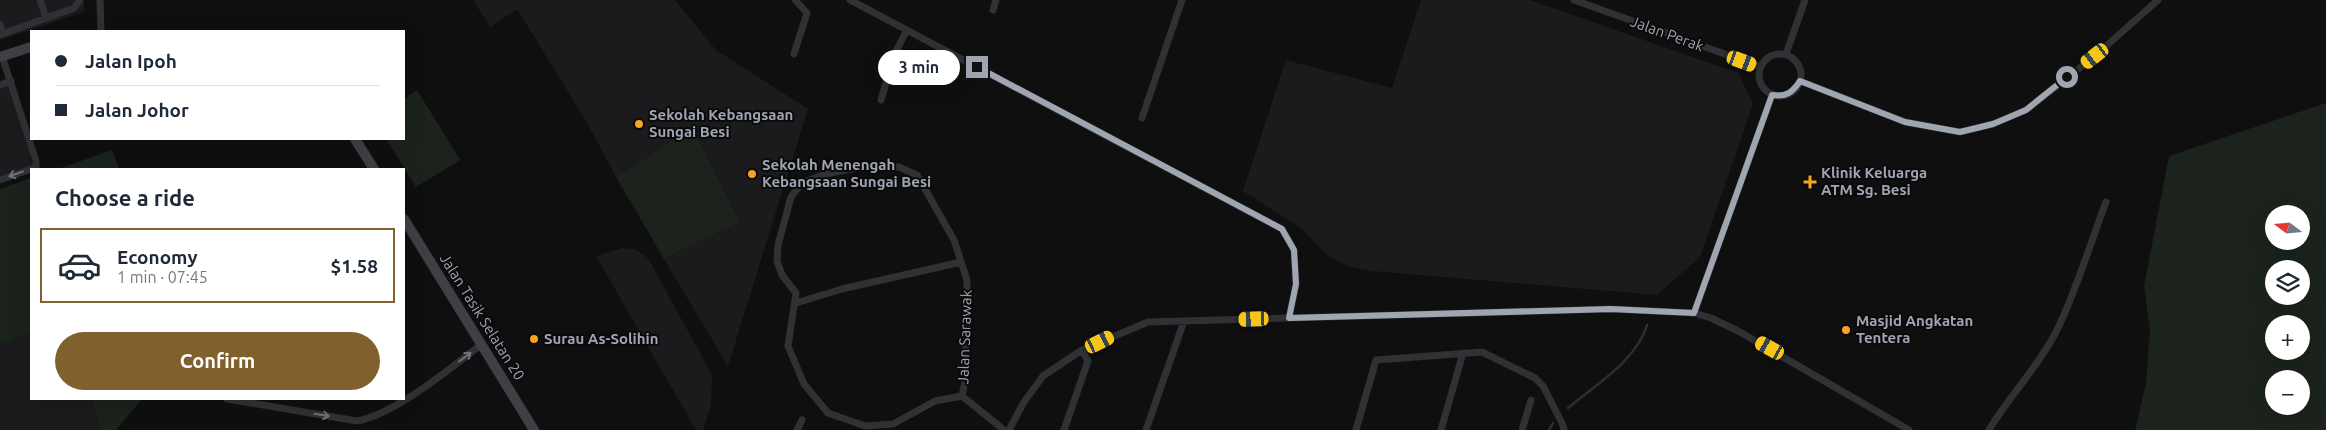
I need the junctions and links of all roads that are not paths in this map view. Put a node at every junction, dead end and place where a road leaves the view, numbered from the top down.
1 (40, 0) edge
2 (100, 0) edge
3 (795, 0) edge
4 (850, 0) edge
5 (996, 0) edge
6 (1182, 0) edge
7 (1574, 0) edge
8 (1805, 0) edge
9 (2158, 0) edge
10 (79, 2) edge
11 (993, 10) dead end
12 (46, 18) junction
13 (0, 24) edge
14 (101, 30) edge
15 (907, 30) junction
16 (2, 35) edge
17 (30, 47) edge
18 (794, 54) dead end
19 (1786, 54) junction
20 (1, 57) edge
21 (1761, 68) junction
22 (11, 81) junction
23 (1800, 81) junction
24 (0, 85) edge
25 (1772, 95) junction
26 (881, 100) dead end
27 (1142, 118) dead end
28 (356, 140) edge
29 (33, 168) edge
30 (373, 168) edge
31 (30, 169) edge
32 (0, 180) edge
33 (2106, 202) dead end
34 (405, 221) edge
35 (961, 262) junction
36 (796, 303) junction
37 (1694, 313) junction
38 (1289, 318) junction
39 (1184, 321) junction
40 (482, 344) junction
41 (1082, 350) junction
42 (1463, 353) junction
43 (962, 396) junction
44 (405, 398) edge
45 (233, 400) edge
46 (402, 400) edge
47 (1530, 400) dead end
48 (802, 420) dead end
49 (534, 430) edge
50 (797, 430) edge
51 (1004, 430) edge
52 (1009, 430) edge
53 (1064, 430) edge
54 (1146, 430) edge
55 (1356, 430) edge
56 (1441, 430) edge
57 (1522, 430) edge
58 (1564, 430) edge
59 (1909, 430) edge
60 (1989, 430) edge

1 - 12 street
2 - 14 street
3 - 18 street
4 - 15 street
5 - 11 street
6 - 27 street
7 - 21 street, Jalan Perak
8 - 19 street
9 - 23 street
10 - 12 street
12 - 16 street
13 - 16 street
15 - 26 street
15 - 38 street
17 - 20 street
19 - 21 street
19 - 23 street
20 - 22 street
21 - 25 street
22 - 24 street
22 - 29 street
23 - 25 street
25 - 37 street
28 - 30 street
31 -> 32 street
33 - 60 street
34 - 40 street, Jalan Tasik Selatan 20
35 - 36 street
35 - 36 street, Jalan Sarawak
35 - 43 street, Jalan Sarawak
36 - 43 street
37 - 38 street
37 - 59 street
38 - 39 street
39 - 41 street
39 - 54 street
44 -> 40 street
40 - 49 street, Jalan Tasik Selatan 20
41 - 52 street
41 - 53 street
42 - 55 street
42 - 56 street
42 - 58 street
43 - 51 street, Jalan Sarawak
45 -> 46 street
47 - 57 street
48 - 50 street

